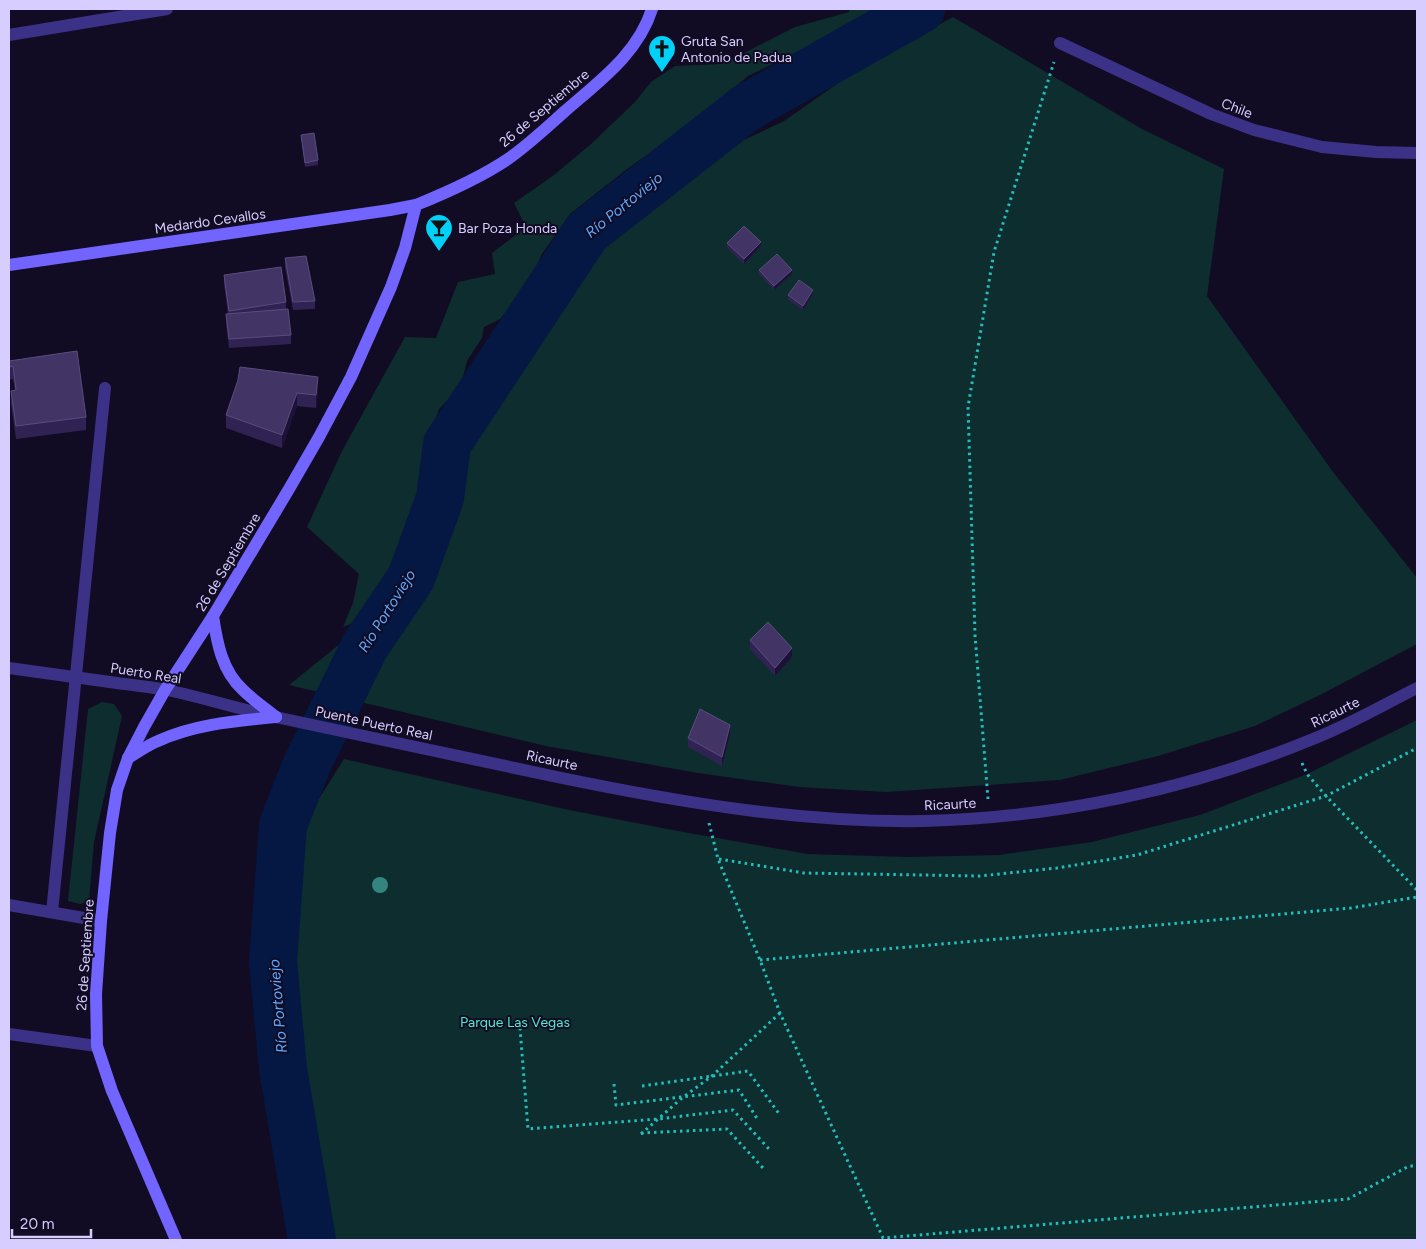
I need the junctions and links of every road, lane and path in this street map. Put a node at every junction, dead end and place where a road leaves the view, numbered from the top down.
1 (167, 9) edge
2 (652, 9) edge
3 (9, 35) edge
4 (1060, 43) joint
5 (1417, 153) edge
6 (416, 205) junction
7 (9, 265) edge
8 (105, 388) dead end
9 (213, 616) junction
10 (9, 668) edge
11 (76, 677) junction
12 (1417, 688) edge
13 (165, 690) junction
14 (276, 717) junction
15 (1293, 747) junction
16 (1417, 748) edge
17 (128, 758) junction
18 (466, 758) joint
19 (1326, 796) junction
20 (704, 805) junction
21 (989, 817) junction
22 (718, 859) junction
23 (1417, 890) edge
24 (1417, 897) edge
25 (9, 905) edge
26 (52, 912) junction
27 (101, 921) junction
28 (760, 960) junction
29 (780, 1013) junction
30 (520, 1028) dead end
31 (9, 1034) edge
32 (97, 1046) junction
33 (712, 1076) junction
34 (614, 1084) dead end
35 (642, 1086) dead end
36 (682, 1098) junction
37 (780, 1115) dead end
38 (658, 1119) junction
39 (758, 1120) dead end
40 (768, 1148) dead end
41 (1417, 1166) edge
42 (763, 1168) dead end
43 (176, 1240) edge

1 - 3 street
2 - 6 street, 26 de Septiembre
4 - 5 street, Chile
4 - 21 path
6 - 7 street, Medardo Cevallos
6 - 9 street, 26 de Septiembre
8 - 11 street
9 - 13 street, 26 de Septiembre
9 - 14 street
10 - 11 street, Puerto Real
11 - 13 street, Puerto Real
11 - 26 street
12 - 15 street, Ricaurte
13 - 14 street, Puerto Real
13 - 17 street, 26 de Septiembre
14 - 17 street
14 - 18 street, Puente Puerto Real
15 - 19 path
15 - 21 street, Ricaurte
16 - 19 path
17 - 27 street, 26 de Septiembre
18 - 20 street, Ricaurte
19 - 22 path
19 - 23 path
20 - 21 street, Ricaurte
20 - 22 path
22 - 28 path
24 - 28 path
25 - 26 street
26 - 27 street
27 - 32 street, 26 de Septiembre
28 - 29 path
29 - 33 path
29 - 41 path
30 - 38 path
31 - 32 street
32 - 43 street, 26 de Septiembre
33 - 35 path
33 - 36 path
33 - 37 path
34 - 36 path
36 - 38 path
36 - 39 path
38 - 40 path
38 - 42 path

